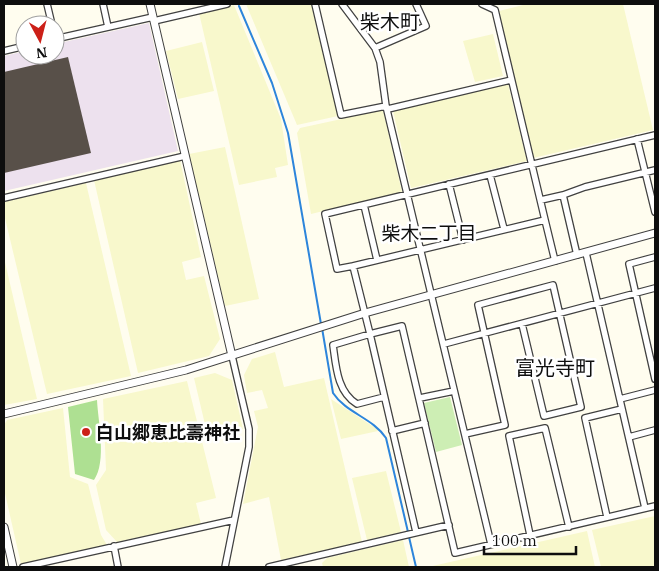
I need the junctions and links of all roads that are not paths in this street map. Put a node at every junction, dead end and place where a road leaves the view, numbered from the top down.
1 (103, 4) edge
2 (150, 4) edge
3 (227, 4) edge
4 (315, 4) edge
5 (342, 4) edge
6 (416, 4) edge
7 (482, 7) edge
8 (153, 19) junction
9 (108, 27) junction
10 (65, 37) edge
11 (375, 48) junction
12 (511, 80) junction
13 (387, 108) junction
14 (655, 135) edge
15 (637, 139) junction
16 (185, 156) junction
17 (531, 164) junction
18 (655, 170) edge
19 (646, 172) junction
20 (490, 175) junction
21 (449, 184) junction
22 (407, 194) junction
23 (563, 195) junction
24 (4, 198) edge
25 (541, 200) junction
26 (364, 205) junction
27 (655, 212) edge
28 (545, 220) junction
29 (504, 229) junction
30 (655, 233) edge
31 (463, 240) junction
32 (420, 250) junction
33 (586, 253) junction
34 (576, 255) junction
35 (655, 257) edge
36 (377, 260) junction
37 (555, 260) junction
38 (352, 266) junction
39 (655, 288) edge
40 (431, 294) junction
41 (635, 294) junction
42 (598, 303) junction
43 (365, 313) junction
44 (560, 314) junction
45 (522, 324) junction
46 (370, 334) junction
47 (484, 334) junction
48 (444, 344) junction
49 (232, 356) junction
50 (655, 379) edge
51 (655, 390) edge
52 (454, 391) junction
53 (384, 397) junction
54 (420, 398) junction
55 (620, 399) junction
56 (622, 409) junction
57 (4, 414) edge
58 (425, 423) junction
59 (655, 430) edge
60 (392, 431) junction
61 (465, 434) junction
62 (629, 437) junction
63 (655, 506) edge
64 (645, 508) junction
65 (607, 517) junction
66 (234, 520) junction
67 (448, 525) junction
68 (4, 527) edge
69 (569, 527) junction
70 (415, 532) junction
71 (530, 535) junction
72 (490, 544) junction
73 (114, 546) junction
74 (13, 567) edge
75 (23, 567) edge
76 (118, 567) edge
77 (225, 567) edge
78 (269, 567) edge

1 - 9 street
2 - 8 street
3 - 8 street
4 - 13 street
5 - 11 street
6 - 11 street
7 - 12 street
8 - 9 street
8 - 16 street
9 - 10 street
11 - 13 street
12 - 13 street
12 - 17 street
13 - 22 street
14 - 15 street
15 - 17 street
15 - 19 street
16 - 24 street
16 - 49 street
17 - 20 street
17 - 25 street
18 - 19 street
19 - 23 street
19 - 27 street
20 - 21 street
20 - 29 street
21 - 22 street
21 - 31 street
22 - 26 street
22 - 32 street
23 - 25 street
23 - 34 street
25 - 28 street
26 - 36 street
26 - 38 street
28 - 29 street
28 - 37 street
29 - 31 street
30 - 33 street
31 - 32 street
32 - 36 street
32 - 40 street
33 - 34 street
33 - 42 street
34 - 37 street
35 - 41 street
36 - 38 street
37 - 40 street
38 - 43 street
39 - 41 street
40 - 43 street
40 - 48 street
41 - 42 street
41 - 50 street
42 - 44 street
42 - 55 street
43 - 46 street
43 - 49 street
44 - 45 street
44 - 45 street
44 - 47 street
45 - 47 street
46 - 53 street
46 - 53 street
46 - 54 street
47 - 48 street
47 - 61 street
48 - 52 street
49 - 57 street
49 - 66 street
51 - 55 street
52 - 54 street
52 - 61 street
53 - 60 street
54 - 58 street
55 - 56 street
56 - 62 street
56 - 65 street
58 - 60 street
58 - 67 street
59 - 62 street
60 - 70 street
61 - 72 street
62 - 64 street
63 - 64 street
64 - 65 street
65 - 69 street
66 - 73 street
66 - 77 street
67 - 70 street
67 - 72 street
68 - 74 street
69 - 71 street
69 - 71 street
70 - 78 street
71 - 72 street
73 - 75 street
73 - 76 street

